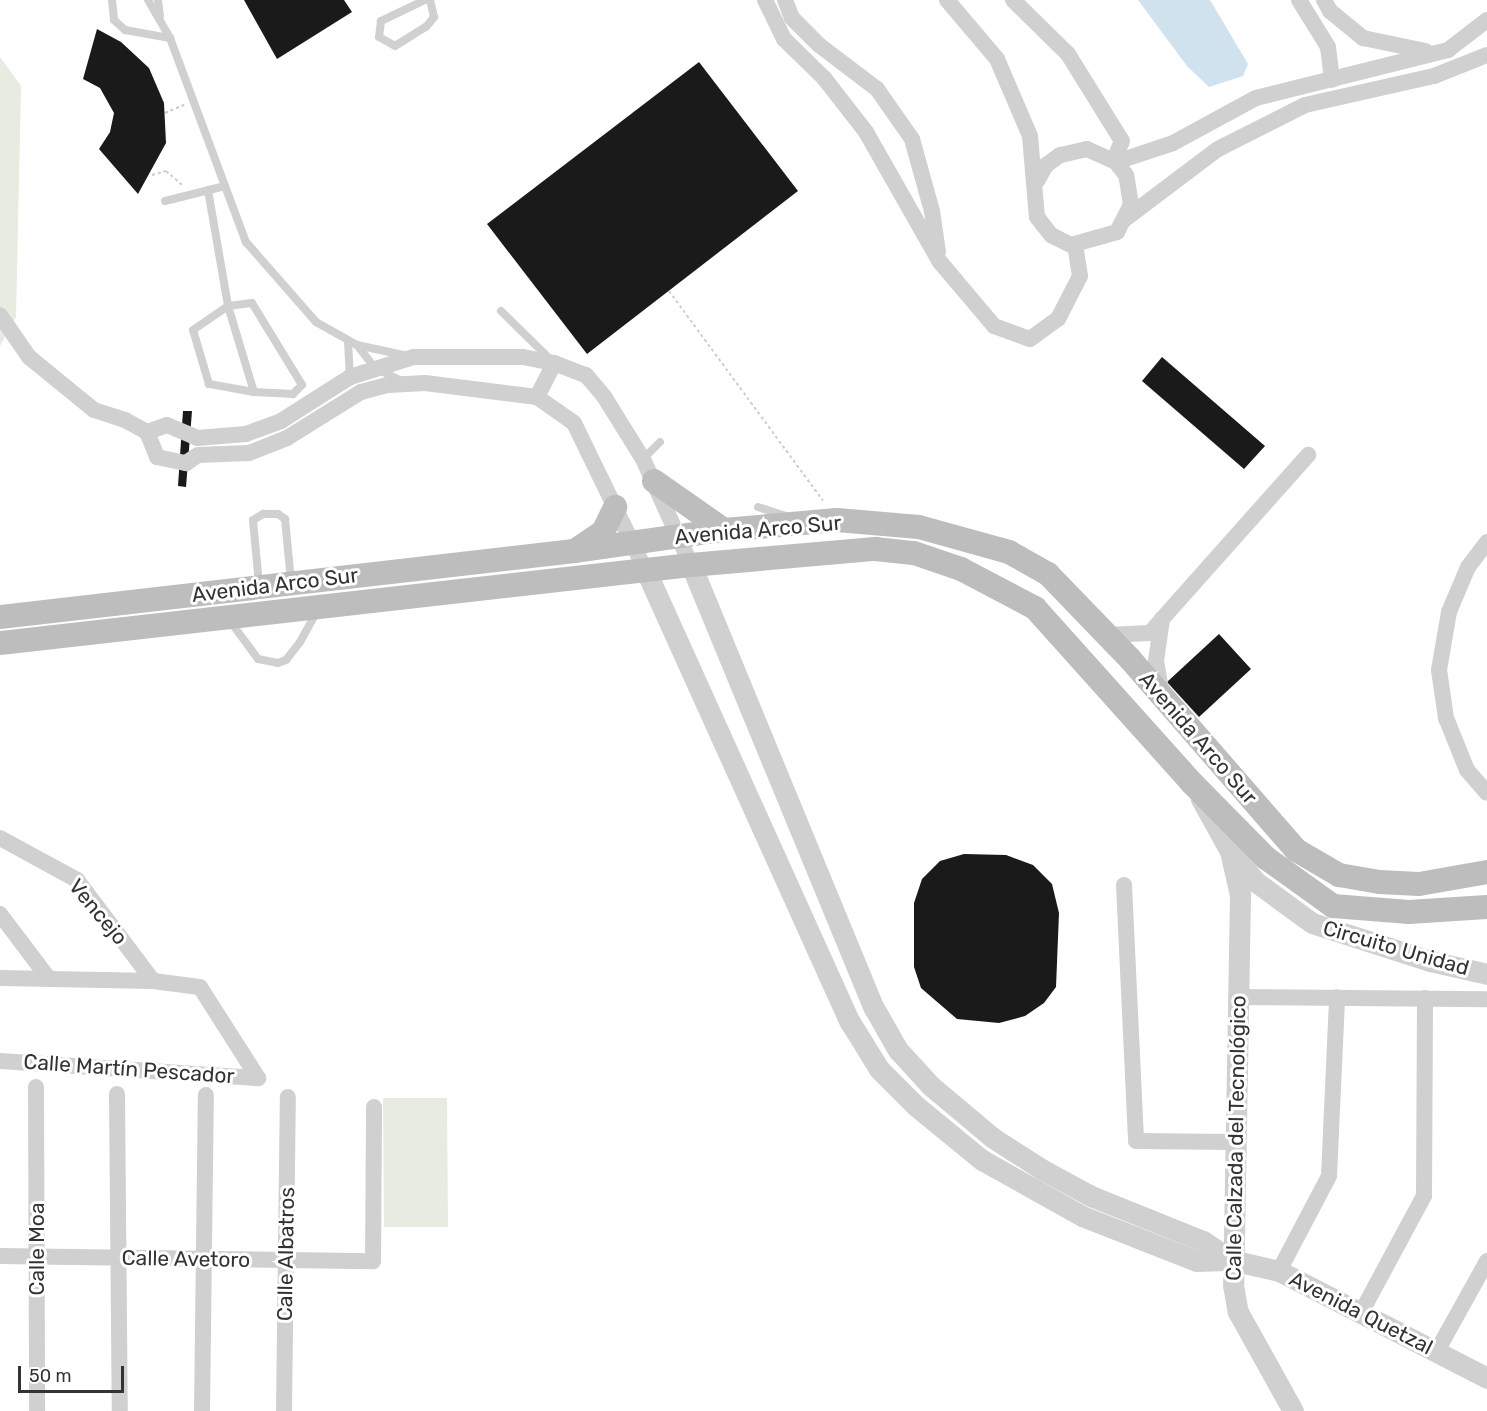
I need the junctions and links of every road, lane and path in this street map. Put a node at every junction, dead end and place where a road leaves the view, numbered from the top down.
1 (112, 0) edge
2 (148, 0) edge
3 (159, 0) edge
4 (428, 0) edge
5 (765, 0) edge
6 (785, 0) edge
7 (947, 0) edge
8 (1013, 0) edge
9 (1299, 0) edge
10 (1324, 0) edge
11 (160, 16) junction
12 (1487, 20) edge
13 (170, 38) junction
14 (1448, 50) junction
15 (1487, 55) edge
16 (1332, 80) junction
17 (1311, 84) junction
18 (194, 101) junction
19 (1317, 102) junction
20 (165, 113) dead end
21 (1115, 161) junction
22 (152, 175) dead end
23 (1037, 181) junction
24 (225, 186) junction
25 (208, 190) junction
26 (191, 194) junction
27 (165, 201) dead end
28 (1124, 219) junction
29 (1075, 245) junction
30 (940, 262) junction
31 (669, 291) dead end
32 (228, 306) junction
33 (501, 311) dead end
34 (0, 315) edge
35 (348, 340) junction
36 (357, 345) junction
37 (418, 356) junction
38 (554, 363) junction
39 (375, 368) junction
40 (350, 377) junction
41 (417, 384) junction
42 (254, 392) junction
43 (537, 397) junction
44 (351, 399) junction
45 (147, 432) junction
46 (197, 438) junction
47 (660, 442) dead end
48 (1308, 454) dead end
49 (198, 455) junction
50 (643, 459) junction
51 (654, 481) junction
52 (615, 507) junction
53 (758, 507) dead end
54 (837, 520) junction
55 (802, 522) junction
56 (723, 530) junction
57 (679, 537) junction
58 (1487, 542) edge
59 (634, 543) junction
60 (574, 551) junction
61 (691, 565) junction
62 (646, 571) junction
63 (291, 584) junction
64 (259, 587) junction
65 (319, 608) junction
66 (0, 617) edge
67 (228, 618) junction
68 (1162, 619) junction
69 (1107, 635) junction
70 (0, 643) edge
71 (1162, 698) junction
72 (1192, 783) junction
73 (1487, 793) edge
74 (0, 838) edge
75 (1230, 851) junction
76 (1266, 858) junction
77 (1487, 872) edge
78 (1124, 885) dead end
79 (1487, 907) edge
80 (0, 914) edge
81 (1487, 974) edge
82 (0, 978) edge
83 (49, 979) junction
84 (153, 981) junction
85 (1238, 997) junction
86 (1337, 997) junction
87 (1425, 998) junction
88 (1487, 999) edge
89 (0, 1061) edge
90 (36, 1087) dead end
91 (117, 1094) dead end
92 (206, 1095) dead end
93 (288, 1098) dead end
94 (374, 1107) dead end
95 (1233, 1142) junction
96 (0, 1256) edge
97 (37, 1257) junction
98 (119, 1258) junction
99 (204, 1259) junction
100 (286, 1260) junction
101 (1231, 1260) junction
102 (1487, 1261) edge
103 (1279, 1271) junction
104 (1362, 1311) junction
105 (1437, 1352) junction
106 (1487, 1378) edge
107 (37, 1411) edge
108 (120, 1411) edge
109 (202, 1411) edge
110 (284, 1411) edge
111 (1293, 1411) edge

1 - 13 lane
2 - 11 lane
3 - 11 lane
4 - 4 lane
5 - 30 street
6 - 30 street
7 - 23 street
8 - 21 street
9 - 16 street
10 - 14 street
11 - 13 lane
12 - 14 street
13 - 18 lane
14 - 16 street
15 - 19 street
16 - 17 street
17 - 19 street
17 - 21 street
18 - 20 path
18 - 24 lane
19 - 28 street
21 - 23 street
21 - 28 street
22 - 26 path
23 - 29 street
24 - 25 lane
24 - 35 lane
25 - 26 lane
25 - 32 lane
26 - 27 lane
28 - 29 street
29 - 30 street
31 - 54 path
32 - 42 lane
32 - 42 lane
32 - 42 lane
33 - 38 lane
34 - 45 street
35 - 36 lane
35 - 40 lane
36 - 37 lane
36 - 39 lane
37 - 38 street
37 - 39 street
37 - 41 street
38 - 43 street
38 - 50 street
39 - 40 street
39 - 41 lane
39 - 44 lane
40 - 46 street
41 - 43 street
41 - 44 street
43 - 52 street
44 - 49 street
45 - 46 street
45 - 49 street
46 - 49 street
47 - 50 lane
48 - 68 street
50 - 51 street
51 - 56 main road
51 - 57 street
52 - 59 street
52 - 60 main road
53 - 55 lane
54 - 55 main road, Avenida Arco Sur
54 - 69 main road, Avenida Arco Sur
55 - 56 main road, Avenida Arco Sur
56 - 57 main road, Avenida Arco Sur
57 - 59 main road, Avenida Arco Sur
57 - 61 street
58 - 73 street
59 - 60 main road, Avenida Arco Sur
59 - 62 street
60 - 63 main road, Avenida Arco Sur
61 - 62 main road, Avenida Arco Sur
61 - 72 main road, Avenida Arco Sur
61 - 101 street
62 - 65 main road, Avenida Arco Sur
62 - 101 street
63 - 64 main road, Avenida Arco Sur
63 - 64 lane
64 - 66 main road, Avenida Arco Sur
65 - 67 main road, Avenida Arco Sur
65 - 67 lane
67 - 70 main road, Avenida Arco Sur
68 - 69 street
68 - 71 street
69 - 71 main road, Avenida Arco Sur
71 - 77 main road, Avenida Arco Sur
72 - 75 street, Circuito Unidad
72 - 76 main road, Avenida Arco Sur
74 - 84 street, Vencejo
75 - 76 main road
75 - 81 street, Circuito Unidad
75 - 85 street, Calle Calzada del Tecnológico
76 - 79 main road, Avenida Arco Sur
78 - 95 street
80 - 83 street
82 - 83 street
83 - 84 street
84 - 89 street, Calle Martín Pescador
85 - 86 street
85 - 95 street, Calle Calzada del Tecnológico
86 - 87 street
86 - 103 street
87 - 88 street
87 - 104 street
90 - 97 street, Calle Moa
91 - 98 street
92 - 99 street
93 - 100 street, Calle Albatros
94 - 100 street, Calle Avetoro
95 - 101 street, Calle Calzada del Tecnológico
96 - 97 street, Calle Avetoro
97 - 98 street, Calle Avetoro
97 - 107 street, Calle Moa
98 - 99 street, Calle Avetoro
98 - 108 street
99 - 100 street, Calle Avetoro
99 - 109 street
100 - 110 street, Calle Albatros
101 - 103 street, Avenida Quetzal
101 - 111 street, Calle Calzada del Tecnológico
102 - 105 street
103 - 104 street, Avenida Quetzal
104 - 105 street, Avenida Quetzal
105 - 106 street, Avenida Quetzal

